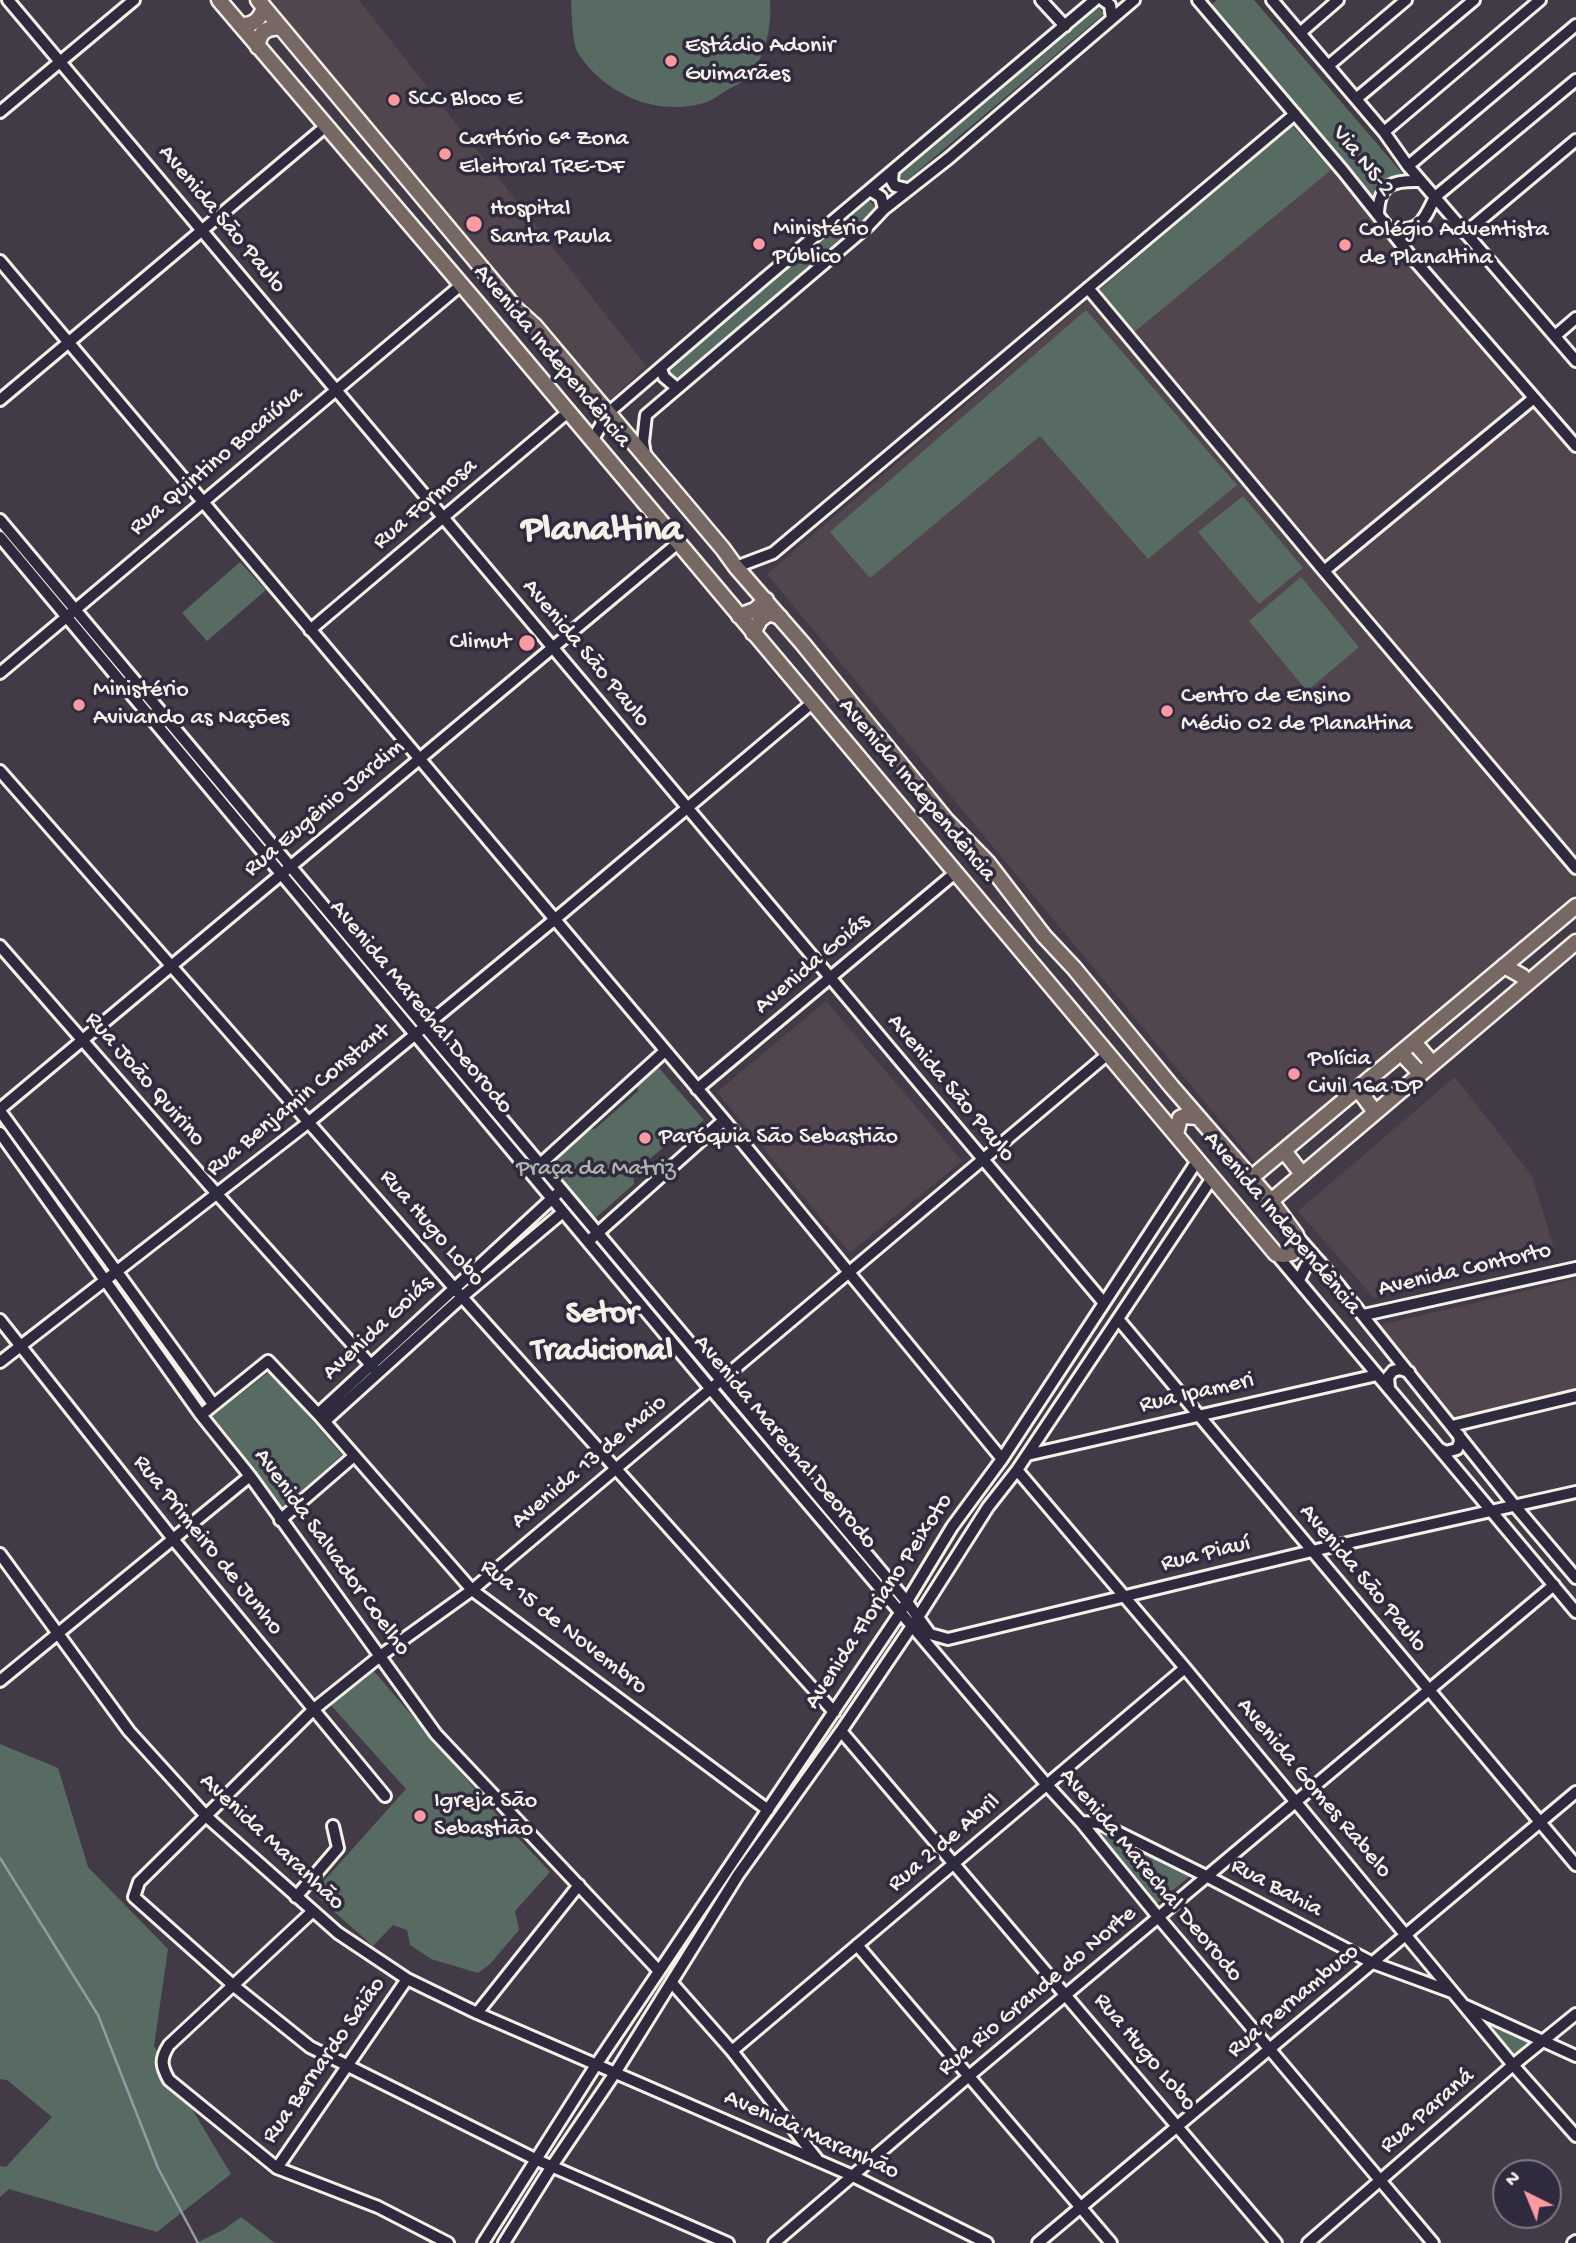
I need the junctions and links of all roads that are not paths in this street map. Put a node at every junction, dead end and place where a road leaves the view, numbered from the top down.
1 (8, 0) edge
2 (134, 0) edge
3 (219, 0) edge
4 (1041, 0) edge
5 (1095, 0) edge
6 (1103, 0) edge
7 (1134, 0) edge
8 (1198, 0) edge
9 (1272, 0) edge
10 (1338, 0) edge
11 (1406, 0) edge
12 (1474, 0) edge
13 (1540, 0) edge
14 (261, 4) edge
15 (1112, 18) junction
16 (240, 25) junction
17 (1576, 25) edge
18 (1065, 26) junction
19 (281, 28) junction
20 (1300, 33) junction
21 (258, 47) junction
22 (60, 62) junction
23 (1328, 66) junction
24 (1576, 80) edge
25 (1356, 99) junction
26 (0, 112) edge
27 (1295, 114) junction
28 (325, 127) junction
29 (1384, 132) junction
30 (1576, 140) edge
31 (1408, 166) junction
32 (892, 171) junction
33 (1421, 181) junction
34 (907, 189) junction
35 (870, 190) junction
36 (1435, 197) junction
37 (884, 209) junction
38 (1378, 214) junction
39 (1389, 228) junction
40 (202, 230) junction
41 (1465, 233) junction
42 (0, 261) edge
43 (461, 285) junction
44 (1088, 288) junction
45 (504, 294) junction
46 (477, 303) junction
47 (516, 309) junction
48 (1576, 318) edge
49 (495, 325) junction
50 (1555, 336) junction
51 (69, 343) junction
52 (1576, 361) edge
53 (661, 369) junction
54 (677, 388) junction
55 (335, 390) junction
56 (1534, 398) junction
57 (0, 400) edge
58 (568, 412) junction
59 (608, 413) junction
60 (1575, 426) edge
61 (592, 441) junction
62 (1574, 443) edge
63 (645, 458) junction
64 (202, 502) junction
65 (443, 518) junction
66 (0, 520) edge
67 (0, 537) edge
68 (678, 543) junction
69 (736, 567) junction
70 (1324, 571) junction
71 (766, 600) junction
72 (71, 613) junction
73 (739, 616) junction
74 (780, 617) junction
75 (310, 630) junction
76 (753, 633) junction
77 (552, 647) junction
78 (0, 673) edge
79 (812, 703) junction
80 (419, 758) junction
81 (0, 771) edge
82 (688, 808) junction
83 (290, 866) junction
84 (1576, 868) edge
85 (955, 873) junction
86 (281, 874) junction
87 (1576, 906) edge
88 (1025, 914) junction
89 (554, 919) junction
90 (1001, 925) junction
91 (1044, 936) junction
92 (1576, 942) edge
93 (0, 946) edge
94 (1024, 955) junction
95 (171, 966) junction
96 (1504, 966) junction
97 (830, 978) junction
98 (1527, 982) junction
99 (425, 1026) junction
100 (415, 1035) junction
101 (82, 1041) junction
102 (1414, 1042) junction
103 (665, 1051) junction
104 (1401, 1053) junction
105 (1108, 1054) junction
106 (1432, 1063) junction
107 (1420, 1073) junction
108 (1172, 1087) junction
109 (697, 1089) junction
110 (1357, 1089) junction
111 (1151, 1106) junction
112 (0, 1110) edge
113 (1375, 1112) junction
114 (1198, 1117) junction
115 (724, 1120) junction
116 (309, 1122) junction
117 (0, 1133) edge
118 (1176, 1134) junction
119 (1284, 1151) junction
120 (982, 1160) junction
121 (1197, 1161) junction
122 (540, 1164) junction
123 (530, 1173) junction
124 (1302, 1174) junction
125 (1212, 1178) junction
126 (1251, 1178) junction
127 (562, 1190) junction
128 (217, 1194) junction
129 (552, 1199) junction
130 (1271, 1201) junction
131 (563, 1212) junction
132 (597, 1233) junction
133 (1296, 1235) junction
134 (1149, 1236) junction
135 (587, 1242) junction
136 (1166, 1249) junction
137 (1276, 1254) junction
138 (1320, 1262) junction
139 (1576, 1268) edge
140 (849, 1271) junction
141 (118, 1272) junction
142 (107, 1280) junction
143 (1298, 1280) junction
144 (459, 1292) junction
145 (1104, 1303) junction
146 (1364, 1315) junction
147 (1118, 1319) junction
148 (0, 1320) edge
149 (20, 1347) junction
150 (1067, 1361) junction
151 (0, 1362) edge
152 (374, 1369) junction
153 (1083, 1370) junction
154 (1410, 1374) junction
155 (1377, 1375) junction
156 (720, 1380) junction
157 (1049, 1386) junction
158 (710, 1388) junction
159 (1389, 1389) junction
160 (1066, 1396) junction
161 (1576, 1396) edge
162 (213, 1404) junction
163 (201, 1415) junction
164 (1197, 1415) junction
165 (321, 1418) junction
166 (1456, 1431) junction
167 (1440, 1449) junction
168 (354, 1455) junction
169 (1027, 1455) junction
170 (1002, 1458) junction
171 (617, 1468) junction
172 (1017, 1470) junction
173 (250, 1476) junction
174 (1576, 1492) edge
175 (975, 1494) junction
176 (1515, 1506) junction
177 (988, 1507) junction
178 (1493, 1512) junction
179 (280, 1520) junction
180 (952, 1527) junction
181 (968, 1537) junction
182 (173, 1539) junction
183 (1312, 1551) junction
184 (0, 1553) edge
185 (1576, 1578) edge
186 (1554, 1585) junction
187 (472, 1590) junction
188 (1124, 1597) junction
189 (907, 1602) junction
190 (1576, 1612) edge
191 (900, 1613) junction
192 (915, 1622) junction
193 (59, 1633) junction
194 (930, 1634) joint
195 (380, 1656) junction
196 (1185, 1668) junction
197 (0, 1681) edge
198 (1428, 1690) junction
199 (314, 1709) junction
200 (834, 1712) junction
201 (841, 1731) junction
202 (807, 1752) junction
203 (821, 1760) junction
204 (791, 1776) junction
205 (804, 1783) junction
206 (1046, 1785) junction
207 (1576, 1792) edge
208 (385, 1796) dead end
209 (1297, 1802) junction
210 (768, 1810) junction
211 (207, 1817) junction
212 (1081, 1822) junction
213 (1541, 1823) junction
214 (333, 1826) dead end
215 (745, 1841) junction
216 (758, 1848) junction
217 (955, 1863) junction
218 (1576, 1864) edge
219 (728, 1867) junction
220 (738, 1875) junction
221 (1208, 1877) junction
222 (579, 1885) junction
223 (296, 1897) junction
224 (313, 1912) junction
225 (1159, 1918) junction
226 (1408, 1934) junction
227 (858, 1945) junction
228 (1373, 1963) junction
229 (659, 1971) junction
230 (407, 1979) junction
231 (672, 1983) junction
232 (234, 1986) junction
233 (1453, 1992) junction
234 (1067, 1995) junction
235 (1463, 2005) junction
236 (477, 2013) junction
237 (1576, 2014) edge
238 (1544, 2040) junction
239 (1270, 2050) junction
240 (732, 2051) junction
241 (1576, 2056) edge
242 (596, 2065) junction
243 (1513, 2065) junction
244 (348, 2066) junction
245 (615, 2073) junction
246 (969, 2076) junction
247 (1178, 2126) junction
248 (1576, 2136) edge
249 (537, 2160) junction
250 (819, 2161) junction
251 (552, 2166) junction
252 (277, 2168) junction
253 (851, 2175) junction
254 (1381, 2181) junction
255 (1081, 2207) junction
256 (448, 2243) edge
257 (483, 2243) edge
258 (504, 2243) edge
259 (727, 2243) edge
260 (775, 2243) edge
261 (987, 2243) edge
262 (1038, 2243) edge
263 (1111, 2243) edge
264 (1276, 2243) edge
265 (1308, 2243) edge
266 (1433, 2243) edge

1 - 22 street, Avenida São Paulo
2 - 22 street
3 - 16 main road, Avenida Independência
4 - 18 street
5 - 18 street
6 - 15 street
7 - 15 street
8 - 27 street, Via NS-2
9 - 20 street, Via NS-2
10 - 20 street
11 - 23 street
12 - 25 street
13 - 29 street
14 - 16 main road
14 - 19 main road, Avenida Independência
15 - 34 street
16 - 21 main road, Avenida Independência
17 - 31 street
18 - 32 street
19 - 21 main road
19 - 45 main road, Avenida Independência
20 - 23 street, Via NS-2
21 - 28 main road, Avenida Independência
22 - 26 street
22 - 40 street, Avenida São Paulo
23 - 25 street, Via NS-2
24 - 36 street
25 - 29 street, Via NS-2
27 - 38 street, Via NS-2
27 - 44 street
28 - 40 street
28 - 43 main road, Avenida Independência
29 - 31 street, Via NS-2
30 - 41 street
31 - 33 street, Via NS-2
32 - 34 street
32 - 35 street
33 - 36 street, Via NS-2
33 - 38 street
34 - 37 street
35 - 37 street
35 - 53 street
36 - 39 street
36 - 41 street, Via NS-2
37 - 54 street
38 - 39 street, Via NS-2
39 - 56 street, Via NS-2
40 - 51 street
40 - 55 street, Avenida São Paulo
41 - 50 street, Via NS-2
42 - 51 street
43 - 46 main road, Avenida Independência
43 - 55 street, Rua Quintino Bocaiúva
44 - 69 street
44 - 70 street
45 - 46 main road
45 - 47 main road, Avenida Independência
46 - 49 main road, Avenida Independência
47 - 49 main road
47 - 59 main road, Avenida Independência
48 - 50 street
49 - 58 main road, Avenida Independência
50 - 52 street, Via NS-2
51 - 57 street
51 - 64 street
53 - 54 street
53 - 59 street
54 - 63 street
55 - 64 street, Rua Quintino Bocaiúva
55 - 65 street, Avenida São Paulo
56 - 62 street, Via NS-2
56 - 70 street
58 - 61 main road, Avenida Independência
58 - 65 street, Rua Formosa
59 - 61 street
59 - 63 main road, Avenida Independência
60 - 62 street
61 - 68 main road, Avenida Independência
63 - 69 main road, Avenida Independência
64 - 72 street, Rua Quintino Bocaiúva
64 - 75 street
65 - 75 street, Rua Formosa
65 - 77 street, Avenida São Paulo
66 - 72 street, Avenida Marechal Deorodo
67 - 72 street, Avenida Marechal Deorodo
68 - 73 main road, Avenida Independência
68 - 77 street, Rua Eugênio Jardim
69 - 71 main road, Avenida Independência
70 - 84 street
71 - 73 main road
71 - 74 main road, Avenida Independência
72 - 78 street, Rua Quintino Bocaiúva
72 - 83 street, Avenida Marechal Deorodo
72 - 86 street, Avenida Marechal Deorodo
73 - 76 main road, Avenida Independência
74 - 76 main road
74 - 88 main road, Avenida Independência
75 - 80 street
76 - 79 main road, Avenida Independência
77 - 80 street, Rua Eugênio Jardim
77 - 82 street, Avenida São Paulo
79 - 82 street, Rua Benjamin Constant
79 - 85 main road, Avenida Independência
80 - 83 street, Rua Eugênio Jardim
80 - 89 street
81 - 95 street, Rua Hugo Lobo
82 - 89 street, Rua Benjamin Constant
82 - 97 street, Avenida São Paulo
83 - 86 street, Rua Eugênio Jardim
83 - 99 street, Avenida Marechal Deorodo
85 - 90 main road, Avenida Independência
85 - 97 street, Avenida Goiás
86 - 95 street, Rua Eugênio Jardim
86 - 100 street, Avenida Marechal Deorodo
87 - 96 main road
88 - 90 main road
88 - 91 main road, Avenida Independência
89 - 99 street, Rua Benjamin Constant
89 - 103 street
90 - 94 main road, Avenida Independência
91 - 94 main road
91 - 108 main road, Avenida Independência
92 - 98 main road
93 - 101 street, Rua João Quirino
94 - 105 main road, Avenida Independência
95 - 101 street, Rua Eugênio Jardim
95 - 116 street, Rua Hugo Lobo
96 - 98 main road
96 - 102 main road
97 - 109 street, Avenida Goiás
97 - 120 street, Avenida São Paulo
98 - 106 main road
99 - 100 street, Rua Benjamin Constant
99 - 122 street, Avenida Marechal Deorodo
100 - 116 street, Rua Benjamin Constant
100 - 123 street, Avenida Marechal Deorodo
101 - 112 street, Rua Eugênio Jardim
101 - 128 street, Rua João Quirino
102 - 104 main road
102 - 106 main road
103 - 109 street
103 - 122 street
104 - 107 main road
104 - 110 main road
105 - 111 main road, Avenida Independência
105 - 120 street, Avenida 13 de Maio
106 - 107 main road
107 - 113 main road
108 - 111 main road
108 - 114 main road, Avenida Independência
109 - 115 street
110 - 113 main road
110 - 119 main road
111 - 118 main road, Avenida Independência
112 - 141 street
113 - 124 main road
114 - 118 main road
114 - 126 main road, Avenida Independência
115 - 132 street
115 - 140 street
116 - 128 street, Rua Benjamin Constant
116 - 144 street, Rua Hugo Lobo
117 - 142 street, Avenida Salvador Coelho
118 - 121 main road, Avenida Independência
119 - 124 main road
119 - 126 main road
120 - 140 street, Avenida 13 de Maio
120 - 145 street, Avenida São Paulo
121 - 125 main road, Avenida Independência
121 - 134 street, Avenida Floriano Peixoto
122 - 123 street
122 - 127 street, Avenida Marechal Deorodo
123 - 129 street, Avenida Marechal Deorodo
124 - 130 main road
125 - 136 street, Avenida Floriano Peixoto
125 - 137 main road, Avenida Independência
126 - 130 main road, Avenida Independência
127 - 129 street, Avenida Goiás
127 - 132 street, Avenida Marechal Deorodo
128 - 141 street, Rua Benjamin Constant
128 - 152 street, Rua João Quirino
129 - 131 street, Avenida Marechal Deorodo
129 - 144 street, Avenida Goiás
130 - 133 main road, Avenida Independência
131 - 135 street, Avenida Marechal Deorodo
131 - 144 street, Avenida Goiás
132 - 135 street
132 - 156 street, Avenida Marechal Deorodo
133 - 137 main road
133 - 138 street, Avenida Independência
134 - 136 street
134 - 145 street, Avenida Floriano Peixoto
135 - 158 street, Avenida Marechal Deorodo
136 - 147 street, Avenida Floriano Peixoto
137 - 143 street, Avenida Independência
138 - 143 street
138 - 146 street, Avenida Independência
139 - 146 street, Avenida Contorto
140 - 156 street, Avenida 13 de Maio
140 - 170 street
141 - 142 street, Rua Benjamin Constant
141 - 162 street
142 - 149 street, Rua Benjamin Constant
142 - 163 street, Avenida Salvador Coelho
143 - 155 street, Avenida Independência
144 - 152 street, Avenida Goiás
144 - 171 street, Rua Hugo Lobo
145 - 150 street, Avenida Floriano Peixoto
146 - 154 street, Avenida Independência
147 - 153 street, Avenida Floriano Peixoto
147 - 164 street, Avenida São Paulo
148 - 149 street, Rua Primeiro de Junho
149 - 151 street, Rua Benjamin Constant
149 - 182 street, Rua Primeiro de Junho
150 - 153 street
150 - 157 street, Avenida Floriano Peixoto
152 - 165 street, Avenida Goiás
153 - 160 street, Avenida Floriano Peixoto
154 - 159 street
154 - 166 street, Avenida Independência
155 - 159 street, Avenida Independência
155 - 164 street, Rua Ipameri
156 - 158 street, Avenida 13 de Maio
156 - 189 street, Avenida Marechal Deorodo
157 - 160 street
157 - 170 street, Avenida Floriano Peixoto
158 - 171 street, Avenida 13 de Maio
158 - 191 street, Avenida Marechal Deorodo
159 - 167 street, Avenida Independência
160 - 169 street, Avenida Floriano Peixoto
161 - 166 street
162 - 163 street
162 - 165 street, Rua 15 de Novembro
163 - 173 street, Avenida Salvador Coelho
164 - 169 street, Rua Ipameri
164 - 183 street, Avenida São Paulo
165 - 168 street, Rua 15 de Novembro
166 - 167 street
166 - 176 street, Avenida Independência
167 - 178 street, Avenida Independência
168 - 179 street
168 - 187 street, Rua 15 de Novembro
169 - 172 street, Avenida Floriano Peixoto
170 - 175 street, Avenida Floriano Peixoto
171 - 187 street, Avenida 13 de Maio
171 - 200 street, Rua Hugo Lobo
172 - 177 street, Avenida Floriano Peixoto
172 - 188 street, Avenida Gomes Rabelo
173 - 179 street, Avenida Salvador Coelho
173 - 182 street
174 - 176 street
175 - 177 street
175 - 180 street, Avenida Floriano Peixoto
176 - 178 street, Rua Piauí
176 - 185 street, Avenida Independência
177 - 181 street, Avenida Floriano Peixoto
178 - 183 street, Rua Piauí
178 - 186 street, Avenida Independência
179 - 195 street, Avenida Salvador Coelho
180 - 181 street
180 - 189 street, Avenida Floriano Peixoto
181 - 192 street, Avenida Floriano Peixoto
182 - 193 street
182 - 199 street, Rua Primeiro de Junho
183 - 188 street, Rua Piauí
183 - 198 street, Avenida São Paulo
184 - 193 street, Avenida Maranhão
186 - 190 street, Avenida Independência
186 - 198 street, Rua Rio Grande do Norte
187 - 195 street, Avenida 13 de Maio
187 - 210 street, Rua 15 de Novembro
188 - 194 street, Rua Piauí
188 - 196 street, Avenida Gomes Rabelo
189 - 191 street, Avenida Floriano Peixoto
189 - 192 street, Avenida Marechal Deorodo
191 - 192 street, Avenida Marechal Deorodo
191 - 200 street, Avenida Floriano Peixoto
192 - 194 street, Avenida Marechal Deorodo
192 - 201 street, Avenida Floriano Peixoto
192 - 206 street, Avenida Marechal Deorodo
193 - 197 street
193 - 211 street, Avenida Maranhão
195 - 199 street, Avenida 13 de Maio
195 - 222 street, Avenida Salvador Coelho
196 - 206 street, Rua 2 de Abril
196 - 209 street, Avenida Gomes Rabelo
198 - 209 street, Rua Rio Grande do Norte
198 - 213 street, Avenida São Paulo
199 - 208 street, Rua Primeiro de Junho
199 - 211 street, Avenida 13 de Maio
200 - 202 street, Avenida Floriano Peixoto
201 - 203 street, Avenida Floriano Peixoto
201 - 217 street, Rua Hugo Lobo
202 - 203 street
202 - 204 street, Avenida Floriano Peixoto
203 - 205 street, Avenida Floriano Peixoto
204 - 205 street
204 - 210 street, Avenida Floriano Peixoto
205 - 216 street, Avenida Floriano Peixoto
206 - 212 street, Avenida Marechal Deorodo
206 - 217 street, Rua 2 de Abril
207 - 213 street, Rua Pernambuco
209 - 221 street, Rua Rio Grande do Norte
209 - 226 street, Avenida Gomes Rabelo
210 - 215 street, Avenida Floriano Peixoto
211 - 223 street, Avenida Maranhão
211 - 232 street, Avenida 13 de Maio
212 - 221 street, Rua Bahia
212 - 225 street, Avenida Marechal Deorodo
213 - 218 street, Avenida São Paulo
213 - 226 street, Rua Pernambuco
214 - 223 street
215 - 216 street
215 - 219 street, Avenida Floriano Peixoto
216 - 220 street, Avenida Floriano Peixoto
217 - 227 street, Rua 2 de Abril
217 - 234 street, Rua Hugo Lobo
219 - 220 street
219 - 229 street, Avenida Floriano Peixoto
220 - 231 street, Avenida Floriano Peixoto
221 - 225 street, Rua Rio Grande do Norte
221 - 228 street, Rua Bahia
222 - 229 street, Avenida Salvador Coelho
222 - 236 street
223 - 224 street, Avenida Maranhão
224 - 230 street, Avenida Maranhão
224 - 232 street
225 - 234 street, Rua Rio Grande do Norte
225 - 239 street, Avenida Marechal Deorodo
226 - 228 street, Rua Pernambuco
226 - 233 street, Avenida Gomes Rabelo
227 - 240 street, Rua 2 de Abril
227 - 246 street
228 - 233 street, Rua Bahia
228 - 239 street, Rua Pernambuco
229 - 242 street, Avenida Floriano Peixoto
230 - 236 street, Avenida Maranhão
230 - 244 street, Rua Bernardo Saião
231 - 240 street
231 - 245 street, Avenida Floriano Peixoto
232 - 244 street
232 - 252 street
233 - 235 street, Avenida Gomes Rabelo
234 - 246 street, Rua Rio Grande do Norte
234 - 247 street, Rua Hugo Lobo
235 - 238 street
235 - 243 street, Avenida Gomes Rabelo
236 - 242 street, Avenida Maranhão
237 - 238 street, Rua Paraná
238 - 241 street
238 - 243 street, Rua Paraná
239 - 247 street, Rua Pernambuco
239 - 254 street, Avenida Marechal Deorodo
240 - 250 street
242 - 245 street
242 - 249 street, Avenida Floriano Peixoto
243 - 248 street, Avenida Gomes Rabelo
243 - 254 street, Rua Paraná
244 - 249 street
244 - 252 street, Rua Bernardo Saião
245 - 250 street, Avenida Maranhão
245 - 251 street, Avenida Floriano Peixoto
246 - 253 street, Rua Rio Grande do Norte
246 - 255 street
247 - 255 street, Rua Pernambuco
247 - 264 street, Rua Hugo Lobo
249 - 251 street
249 - 257 street, Avenida Floriano Peixoto
250 - 253 street, Avenida Maranhão
251 - 258 street, Avenida Floriano Peixoto
251 - 259 street
252 - 256 street
253 - 260 street, Rua Rio Grande do Norte
253 - 261 street, Avenida Maranhão
254 - 265 street, Rua Paraná
254 - 266 street, Avenida Marechal Deorodo
255 - 262 street, Rua Pernambuco
255 - 263 street

